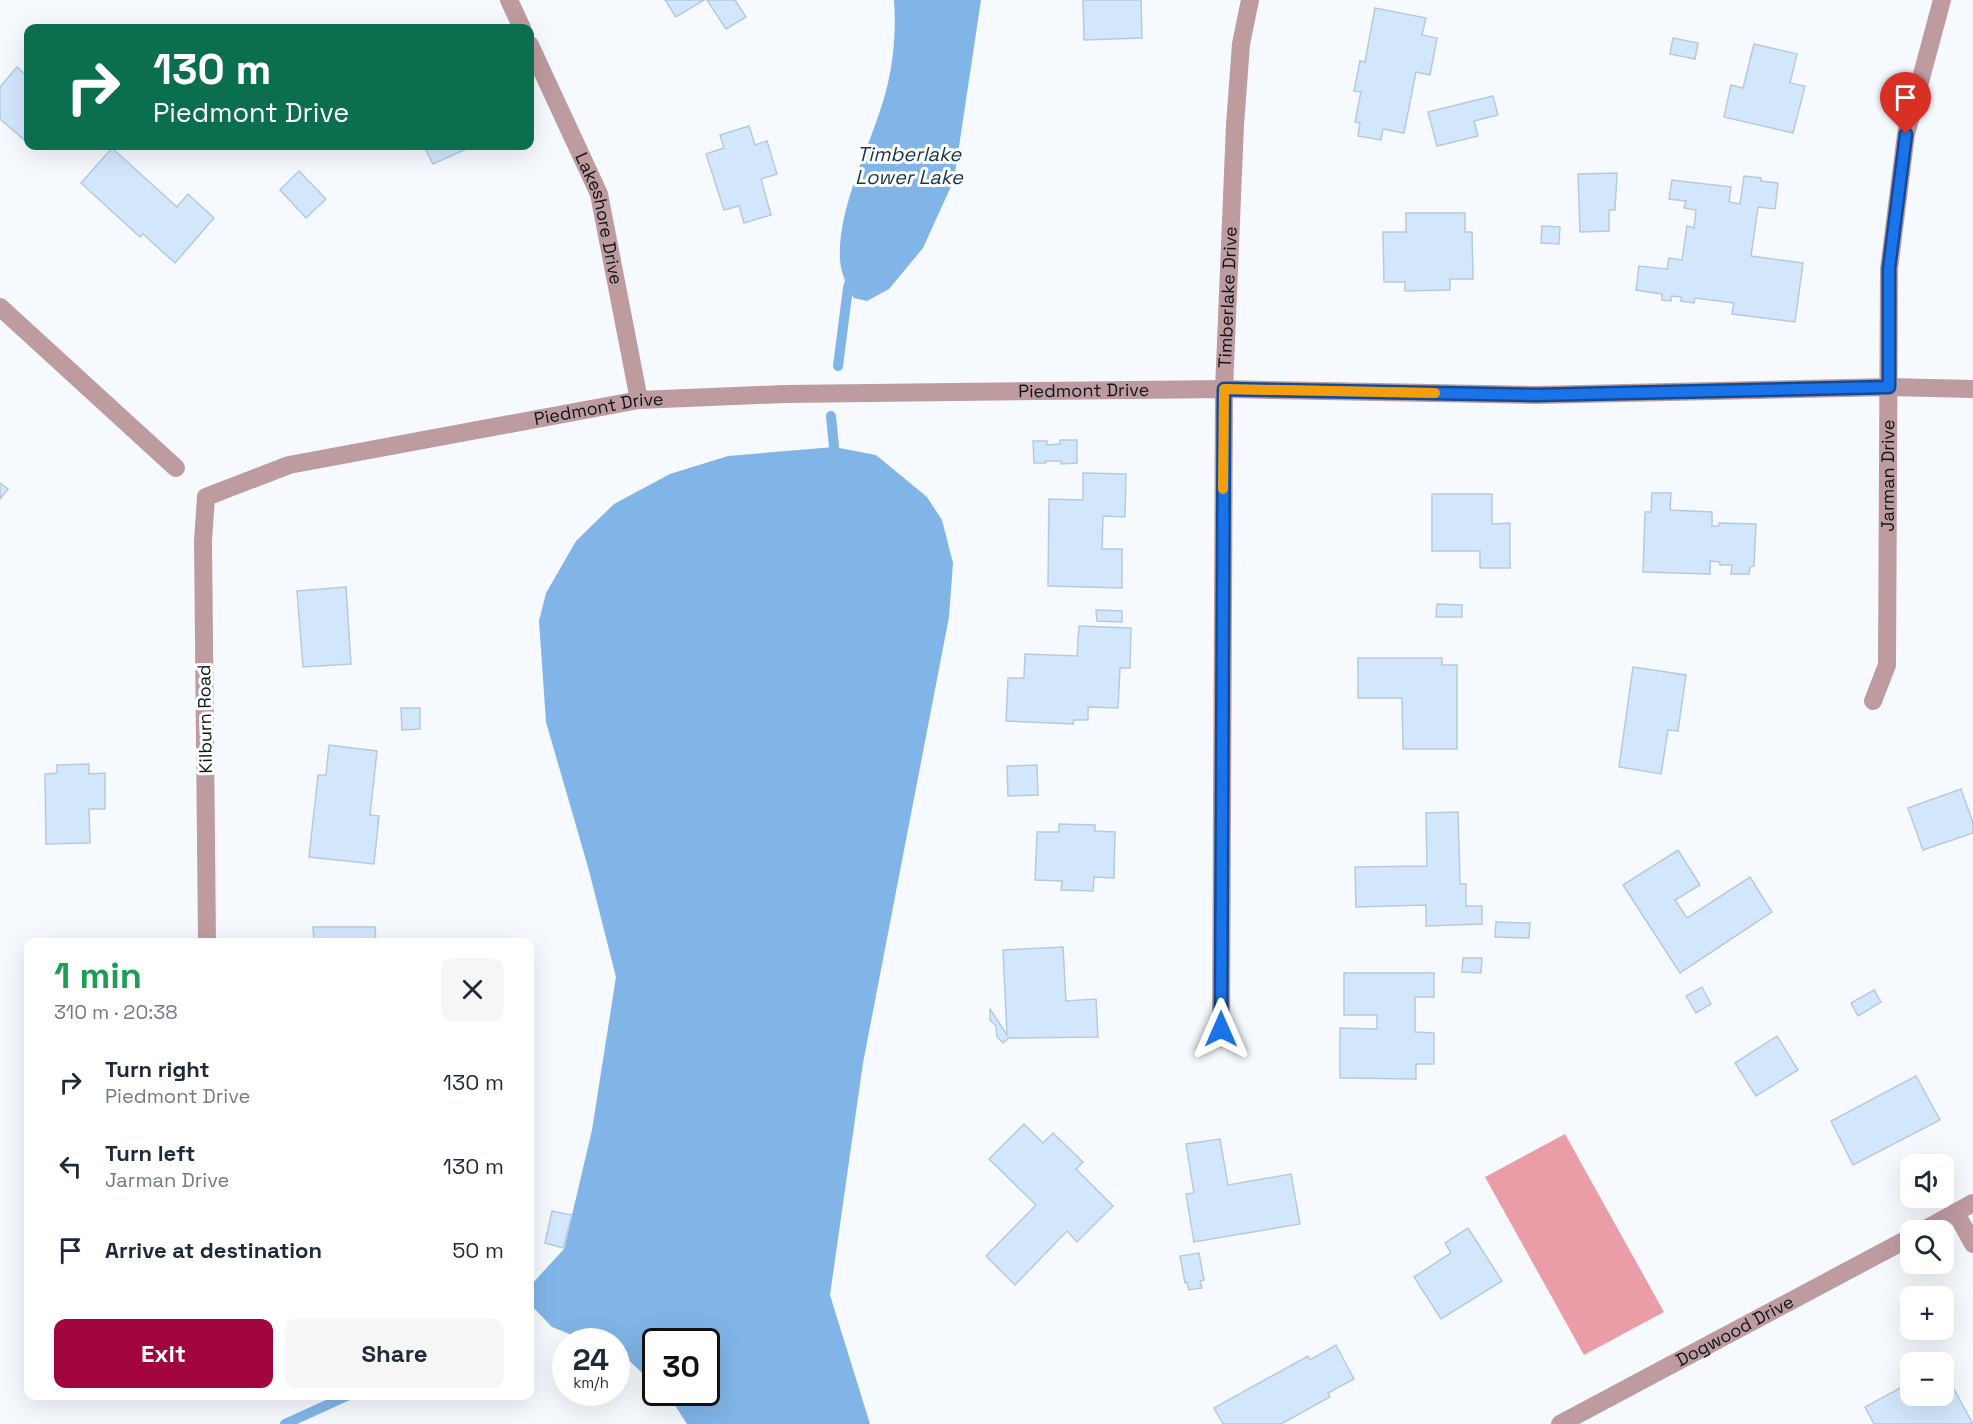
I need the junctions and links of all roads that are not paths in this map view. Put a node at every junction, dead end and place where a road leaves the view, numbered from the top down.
1 (509, 0) edge
2 (1250, 0) edge
3 (1942, 0) edge
4 (520, 24) edge
5 (534, 54) edge
6 (0, 307) edge
7 (1889, 387) junction
8 (1224, 389) junction
9 (1973, 389) edge
10 (639, 400) junction
11 (176, 468) dead end
12 (206, 497) joint
13 (1873, 701) dead end
14 (207, 938) edge
15 (1221, 1029) dead end
16 (1973, 1203) edge
17 (1956, 1213) junction
18 (1943, 1220) edge
19 (1900, 1243) edge
20 (1973, 1244) edge
21 (1560, 1424) edge

1 - 4 street
2 - 8 street, Timberlake Drive
3 - 7 street, Jarman Drive
5 - 10 street, Lakeshore Drive
6 - 11 street
7 - 8 street, Piedmont Drive
7 - 9 street, Piedmont Drive
7 - 13 street, Jarman Drive
8 - 10 street, Piedmont Drive
8 - 15 street, Timberlake Drive
10 - 12 street, Piedmont Drive
12 - 14 street, Kilburn Road
16 - 17 street
17 - 18 street
17 - 20 street
19 - 21 street, Dogwood Drive

